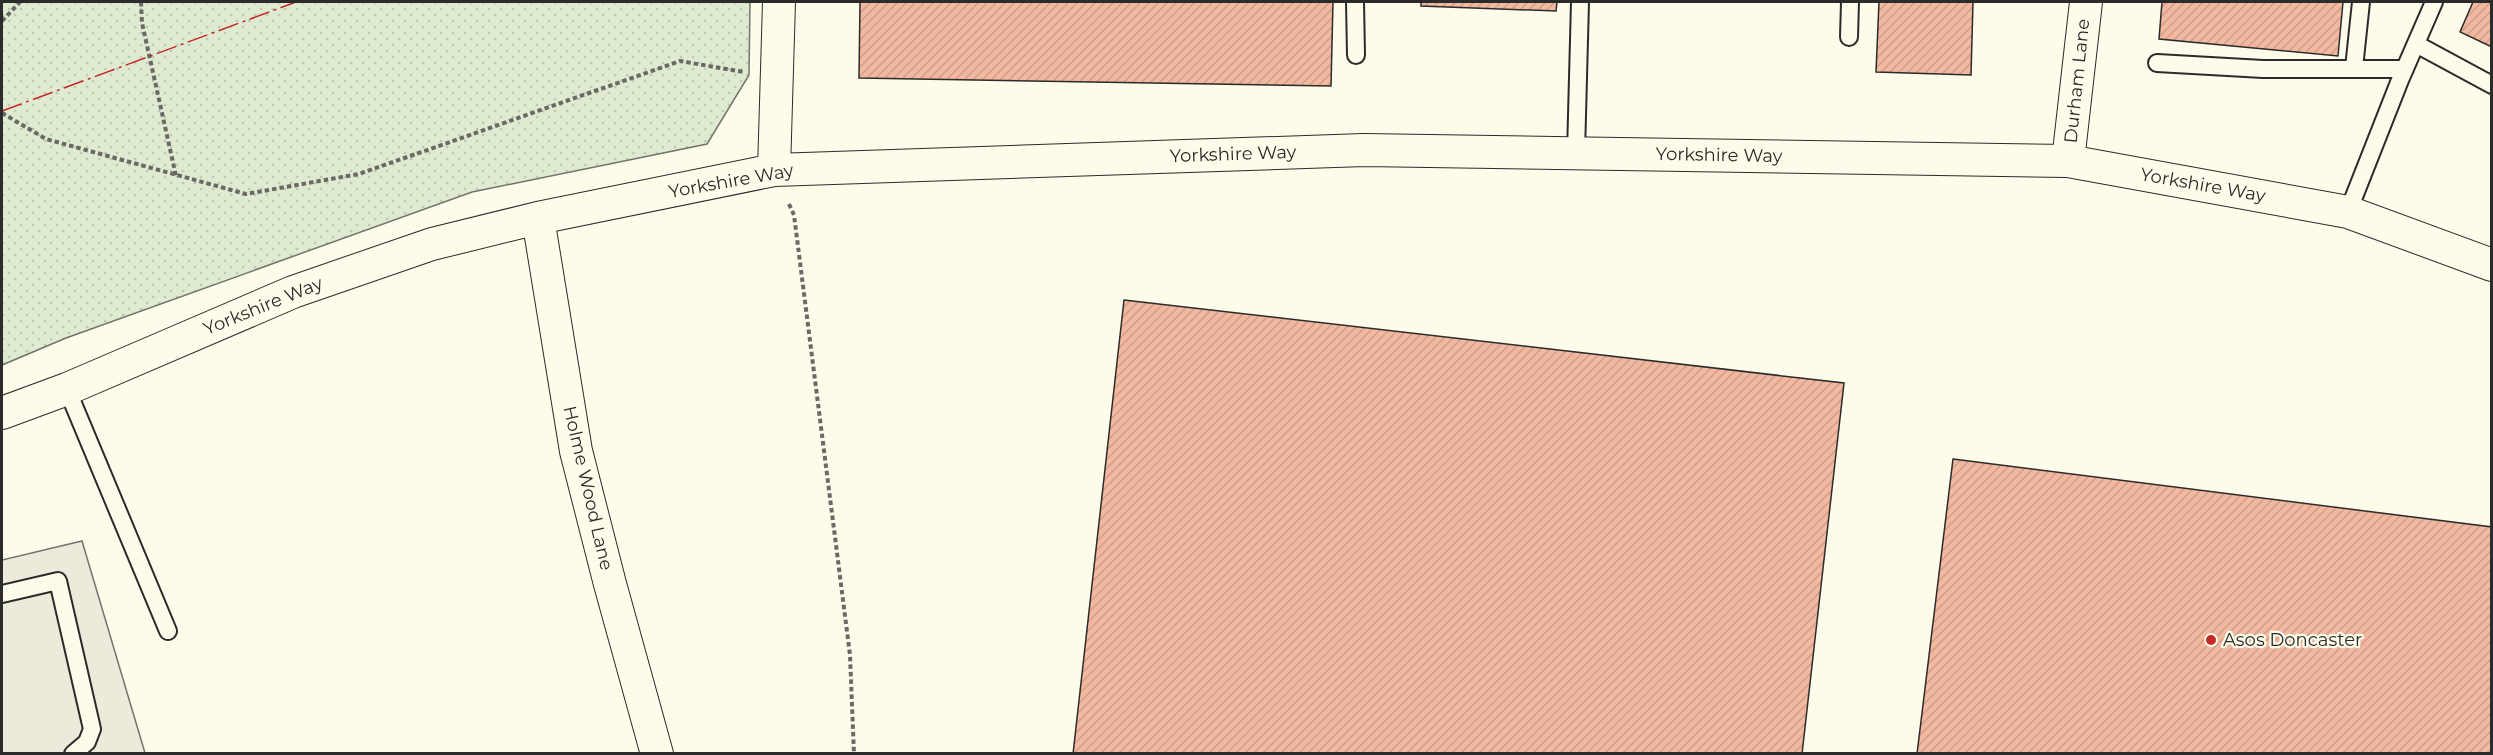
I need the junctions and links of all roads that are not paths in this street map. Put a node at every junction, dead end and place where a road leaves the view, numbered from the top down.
1 (779, 2) edge
2 (1355, 2) edge
3 (1580, 2) edge
4 (1850, 2) edge
5 (2086, 2) edge
6 (2361, 2) edge
7 (2434, 2) edge
8 (1849, 37) dead end
9 (2416, 44) junction
10 (1356, 56) dead end
11 (2157, 63) dead end
12 (2354, 68) junction
13 (2405, 69) junction
14 (2492, 85) edge
15 (1576, 153) junction
16 (2068, 161) junction
17 (774, 170) junction
18 (2348, 212) junction
19 (538, 218) junction
20 (2492, 265) edge
21 (67, 389) junction
22 (2, 413) edge
23 (2, 594) edge
24 (168, 631) dead end
25 (72, 753) edge
26 (657, 753) edge

1 - 17 street
2 - 10 lane
3 - 15 lane
4 - 8 lane
5 - 16 street, Durham Lane
6 - 12 lane
7 - 9 lane
9 - 13 lane
9 - 14 lane
11 - 12 lane
12 - 13 lane
13 - 18 lane
15 - 16 street, Yorkshire Way
15 - 17 street, Yorkshire Way
16 - 18 street, Yorkshire Way
17 - 19 street, Yorkshire Way
18 - 20 street, Yorkshire Way
19 - 21 street, Yorkshire Way
19 - 26 street, Holme Wood Lane
21 - 22 street, Yorkshire Way
21 - 24 lane
23 - 25 lane

